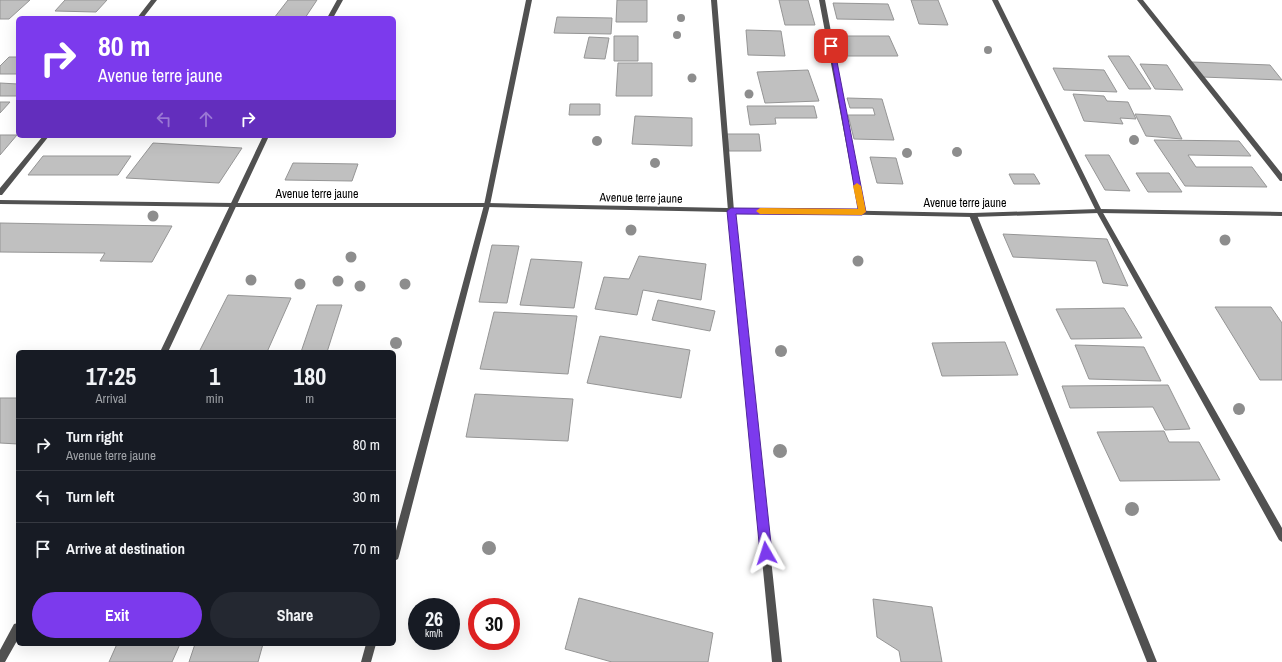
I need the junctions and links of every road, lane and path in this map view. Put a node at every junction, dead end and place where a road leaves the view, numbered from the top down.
1 (154, 0) edge
2 (340, 0) edge
3 (529, 0) edge
4 (714, 0) edge
5 (822, 0) edge
6 (995, 0) edge
7 (1140, 0) edge
8 (142, 16) edge
9 (331, 16) edge
10 (44, 138) edge
11 (265, 138) edge
12 (1282, 179) edge
13 (0, 193) edge
14 (0, 202) edge
15 (234, 205) junction
16 (487, 205) junction
17 (731, 211) junction
18 (1099, 211) junction
19 (862, 212) junction
20 (1282, 214) edge
21 (973, 215) junction
22 (165, 350) edge
23 (1282, 537) edge
24 (396, 548) edge
25 (16, 632) edge
26 (370, 646) edge
27 (0, 661) edge
28 (366, 662) edge
29 (777, 662) edge
30 (1152, 662) edge

1 - 8 street
2 - 9 street
3 - 16 street
4 - 17 street
5 - 19 street
6 - 18 street
7 - 12 street
10 - 13 street
11 - 15 street
14 - 15 street, Avenue terre jaune
15 - 16 street, Avenue terre jaune
15 - 22 street
16 - 17 street, Avenue terre jaune
16 - 24 street
17 - 19 street, Avenue terre jaune
17 - 29 street
18 - 20 street, Avenue terre jaune
18 - 21 street, Avenue terre jaune
18 - 23 street
19 - 21 street, Avenue terre jaune
21 - 30 street
25 - 27 street
26 - 28 street

